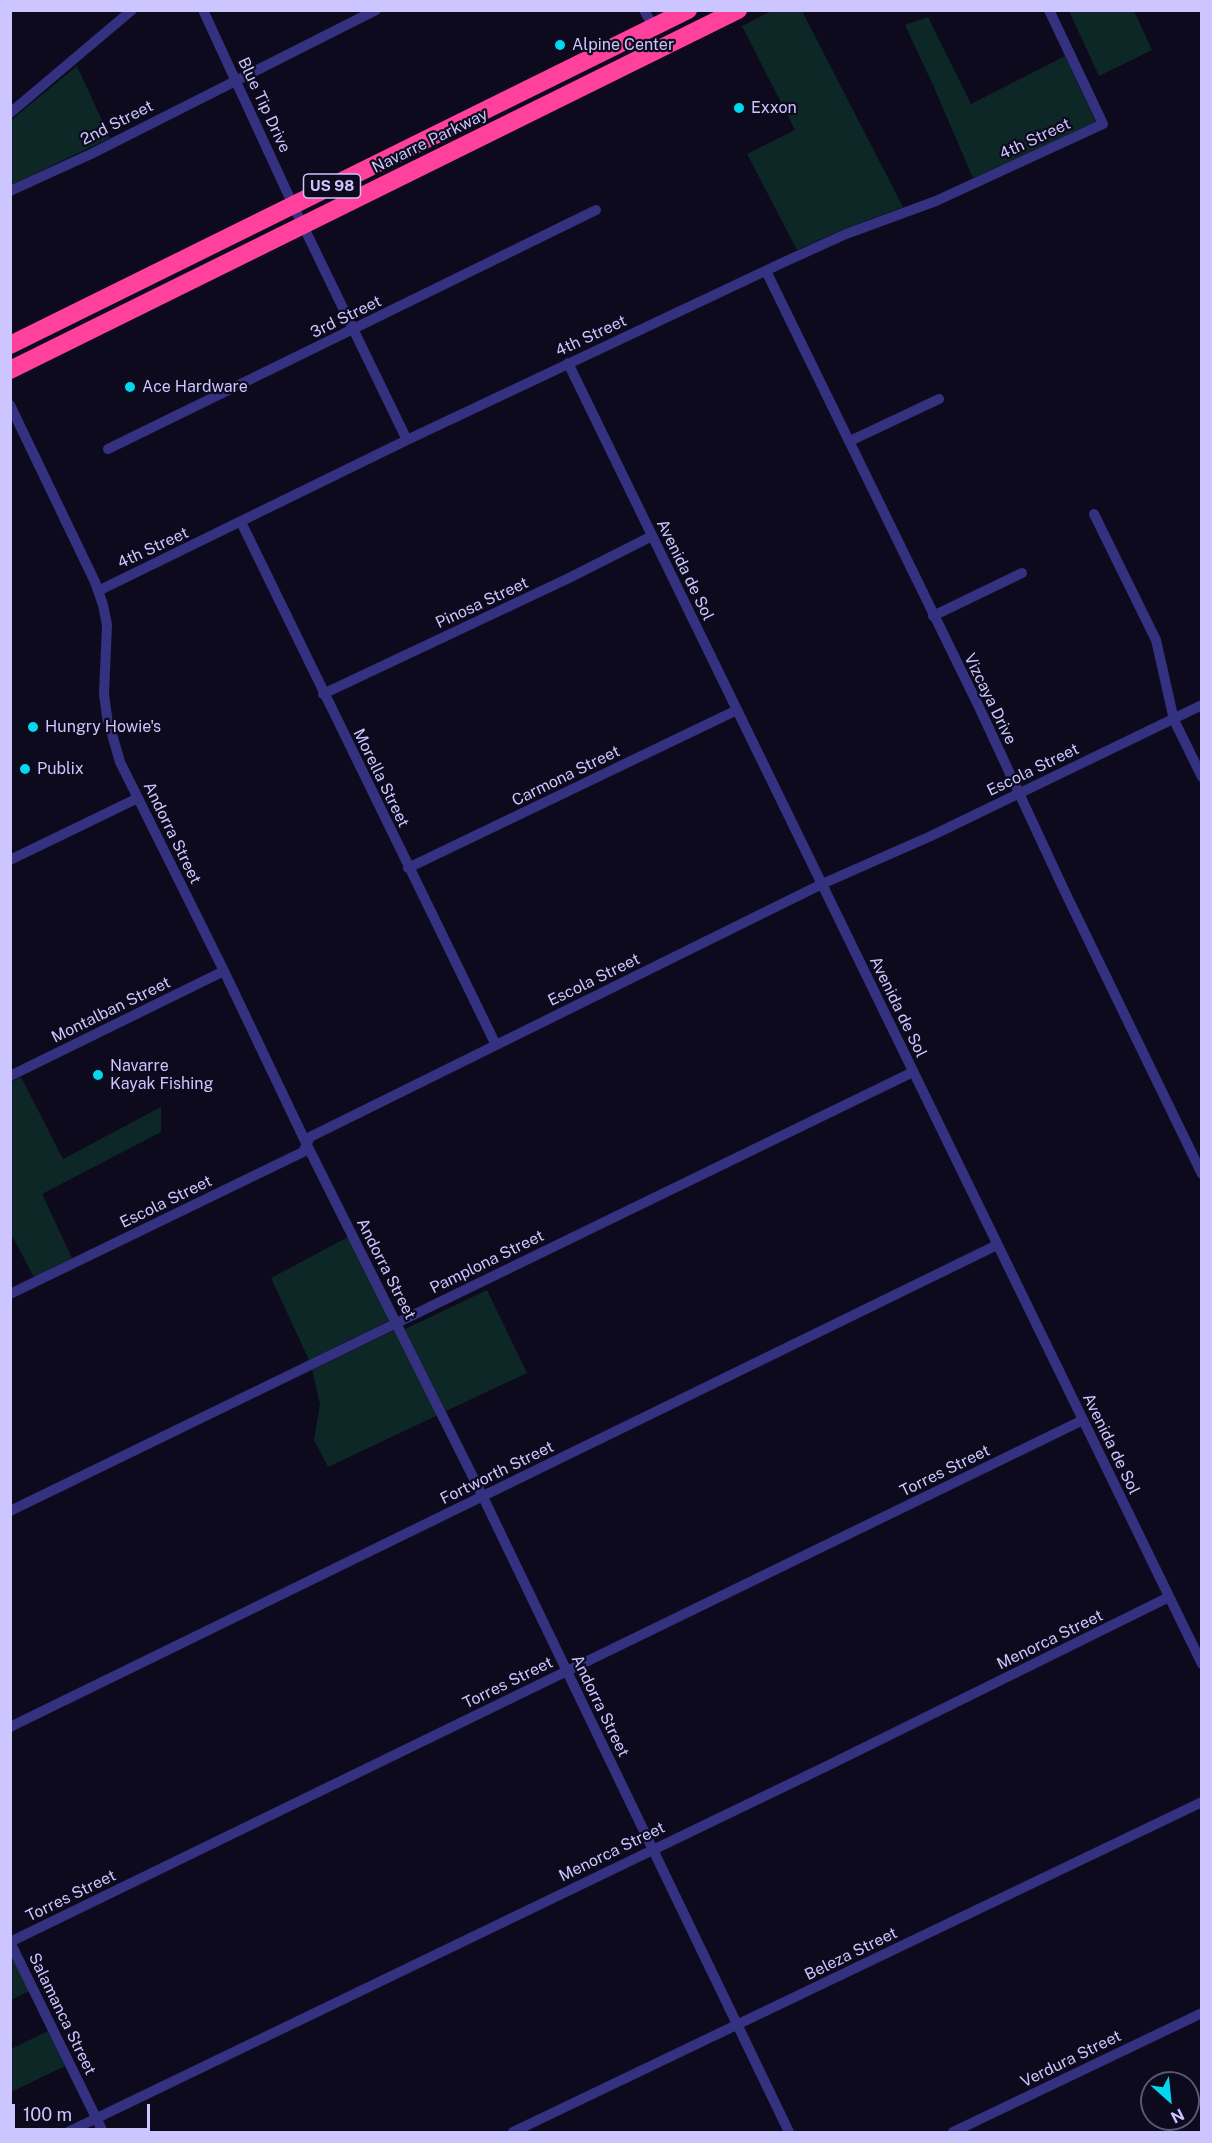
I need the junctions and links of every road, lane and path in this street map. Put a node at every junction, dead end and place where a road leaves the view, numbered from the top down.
1 (132, 10) edge
2 (203, 10) edge
3 (376, 10) edge
4 (644, 10) edge
5 (688, 10) edge
6 (705, 10) edge
7 (738, 10) edge
8 (1049, 10) edge
9 (654, 28) junction
10 (676, 41) junction
11 (236, 82) junction
12 (10, 113) edge
13 (532, 113) junction
14 (10, 191) edge
15 (293, 205) junction
16 (596, 210) dead end
17 (304, 226) junction
18 (766, 271) junction
19 (354, 329) junction
20 (10, 345) edge
21 (568, 363) junction
22 (10, 370) edge
23 (939, 399) dead end
24 (10, 405) edge
25 (407, 440) junction
26 (850, 441) junction
27 (108, 449) dead end
28 (1094, 514) dead end
29 (241, 522) junction
30 (652, 536) junction
31 (1022, 573) dead end
32 (98, 591) junction
33 (933, 616) junction
34 (323, 694) junction
35 (1202, 705) edge
36 (736, 710) junction
37 (1174, 720) junction
38 (1202, 777) edge
39 (1018, 793) junction
40 (138, 798) junction
41 (10, 860) edge
42 (408, 868) junction
43 (822, 884) junction
44 (224, 971) junction
45 (496, 1045) junction
46 (913, 1072) junction
47 (10, 1076) edge
48 (307, 1145) junction
49 (1202, 1174) edge
50 (997, 1245) junction
51 (10, 1294) edge
52 (397, 1323) junction
53 (1083, 1420) junction
54 (483, 1497) junction
55 (10, 1511) edge
56 (1169, 1597) junction
57 (1202, 1664) edge
58 (566, 1671) junction
59 (10, 1727) edge
60 (1202, 1802) edge
61 (652, 1849) junction
62 (11, 1942) edge
63 (1202, 2013) edge
64 (737, 2025) junction
65 (96, 2119) junction
66 (68, 2133) edge
67 (103, 2133) edge
68 (513, 2133) edge
69 (789, 2133) edge
70 (953, 2133) edge

1 - 12 street
2 - 11 street, Blue Tip Drive
3 - 11 street, 2nd Street
4 - 9 street
5 - 9 highway, Navarre Parkway / US 98
6 - 10 highway
7 - 10 highway, Navarre Parkway / US 98
8 - 18 street, 4th Street
9 - 13 highway
9 - 15 highway, Navarre Parkway / US 98
10 - 13 highway, Navarre Parkway / US 98
11 - 14 street, 2nd Street
11 - 15 street, Blue Tip Drive
13 - 17 highway, Navarre Parkway / US 98
15 - 17 street, Blue Tip Drive
15 - 20 highway, Navarre Parkway / US 98
16 - 19 street, 3rd Street
17 - 19 street, Blue Tip Drive
17 - 22 highway, Navarre Parkway / US 98
18 - 21 street, 4th Street
18 - 26 street, Vizcaya Drive
19 - 25 street, Blue Tip Drive
19 - 27 street, 3rd Street
21 - 25 street, 4th Street
21 - 30 street, Avenida de Sol
23 - 26 street
24 - 32 street, Andorra Street
25 - 29 street, 4th Street
26 - 33 street, Vizcaya Drive
28 - 37 street
29 - 32 street, 4th Street
29 - 34 street, Morella Street
30 - 34 street, Pinosa Street
30 - 36 street, Avenida de Sol
31 - 33 street
32 - 40 street, Andorra Street
33 - 39 street, Vizcaya Drive
34 - 42 street, Morella Street
35 - 37 street, Escola Street
36 - 42 street, Carmona Street
36 - 43 street, Avenida de Sol
37 - 38 street
37 - 39 street, Escola Street
39 - 43 street, Escola Street
39 - 49 street, Vizcaya Drive
40 - 41 street
40 - 44 street, Andorra Street
42 - 45 street, Morella Street
43 - 45 street, Escola Street
43 - 46 street, Avenida de Sol
44 - 47 street, Montalban Street
44 - 48 street, Andorra Street
45 - 48 street, Escola Street
46 - 50 street, Avenida de Sol
46 - 52 street, Pamplona Street
48 - 51 street, Escola Street
48 - 52 street, Andorra Street
50 - 53 street, Avenida de Sol
50 - 54 street, Fortworth Street
52 - 54 street, Andorra Street
52 - 55 street, Pamplona Street
53 - 56 street, Avenida de Sol
53 - 58 street, Torres Street
54 - 58 street, Andorra Street
54 - 59 street, Fortworth Street
56 - 57 street, Avenida de Sol
56 - 61 street, Menorca Street
58 - 61 street, Andorra Street
58 - 62 street, Torres Street
60 - 64 street, Beleza Street
61 - 64 street, Andorra Street
61 - 65 street, Menorca Street
62 - 65 street, Salamanca Street
63 - 70 street, Verdura Street
64 - 68 street, Beleza Street
64 - 69 street, Andorra Street
65 - 66 street, Menorca Street
65 - 67 street, Salamanca Street

